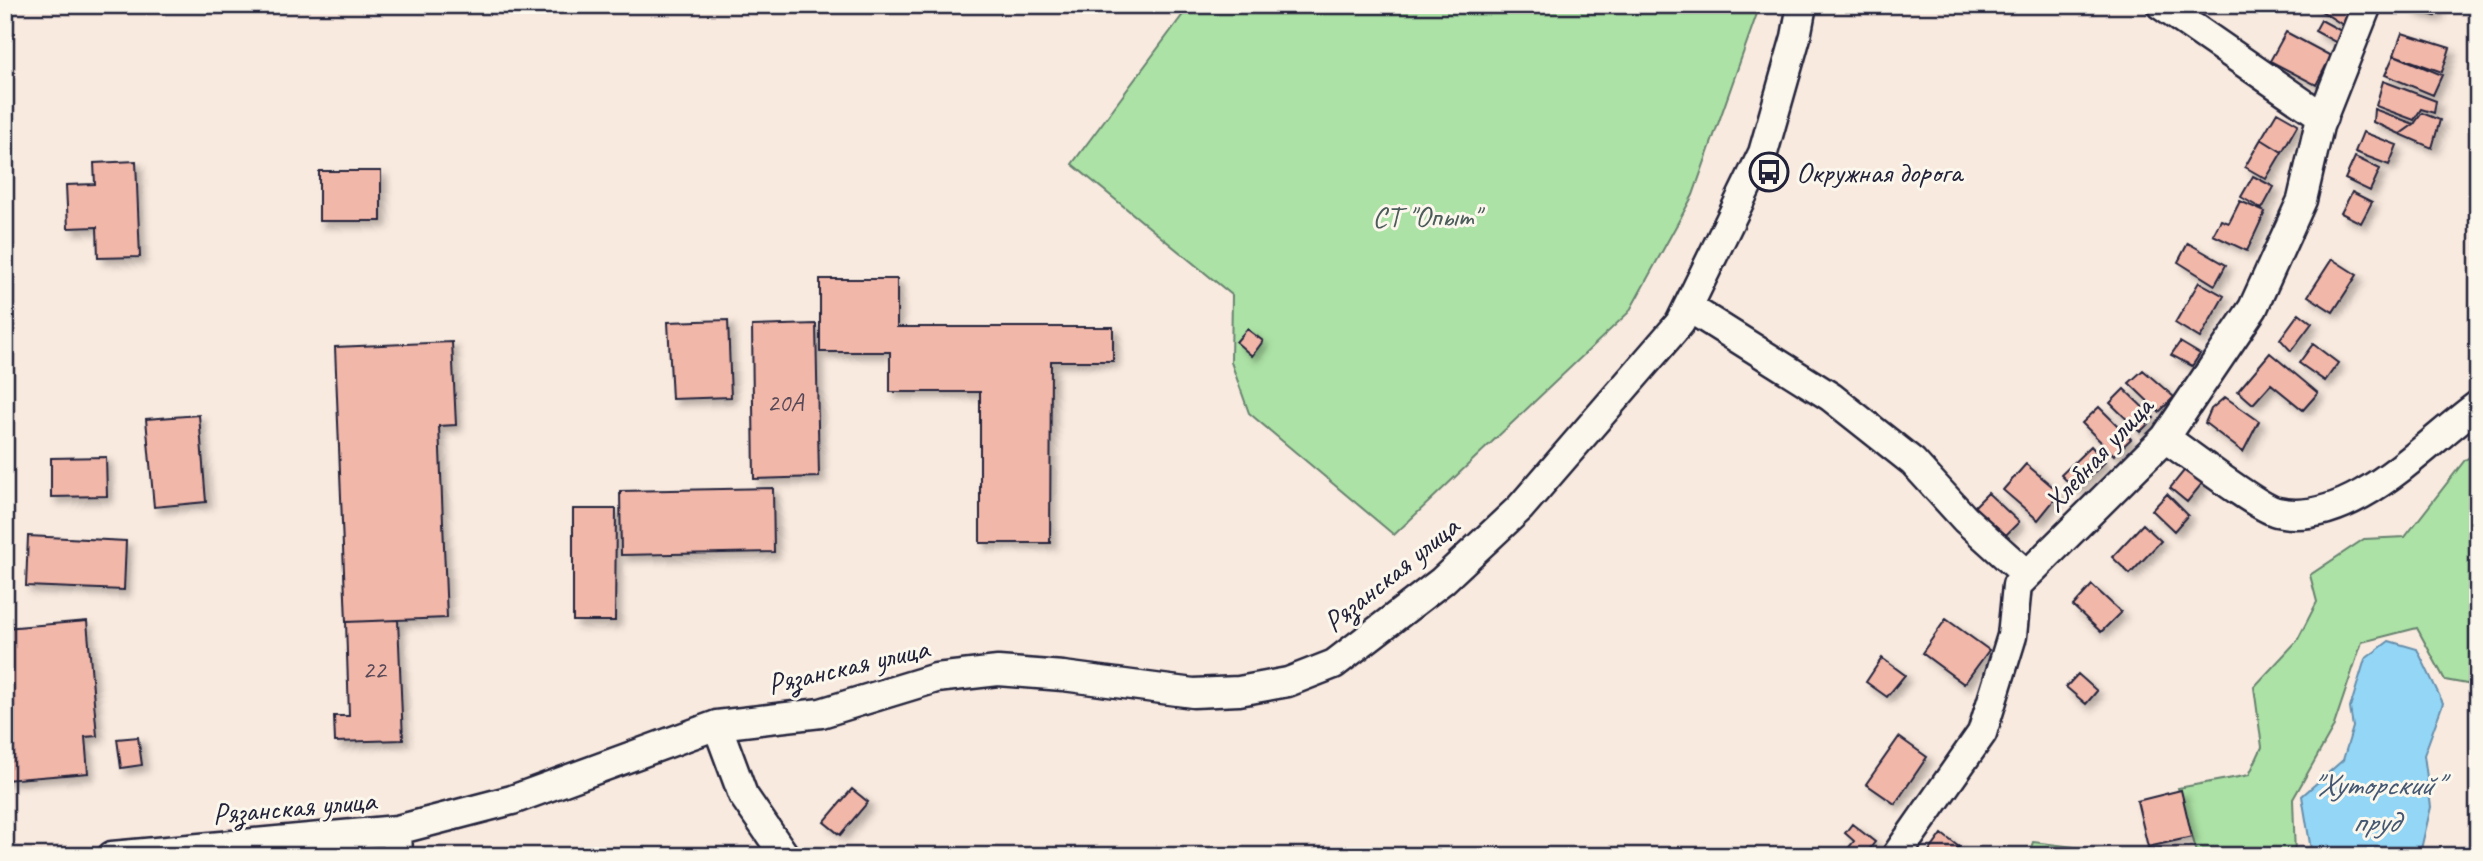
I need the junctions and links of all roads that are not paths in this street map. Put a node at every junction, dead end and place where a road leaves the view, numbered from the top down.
1 (1802, 5) edge
2 (2161, 5) edge
3 (2367, 5) edge
4 (2323, 117) junction
5 (1688, 307) junction
6 (2478, 405) edge
7 (2165, 438) junction
8 (2027, 575) junction
9 (717, 725) junction
10 (397, 843) edge
11 (112, 856) edge
12 (785, 856) edge
13 (1896, 856) edge

1 - 5 street, Рязанская улица
2 - 4 street
3 - 4 street, Хлебная улица
4 - 7 street, Хлебная улица
5 - 8 street
5 - 9 street, Рязанская улица
6 - 7 street
7 - 8 street, Хлебная улица
8 - 13 street, Хлебная улица
9 - 10 street, Рязанская улица
9 - 12 street
10 - 11 street, Рязанская улица

